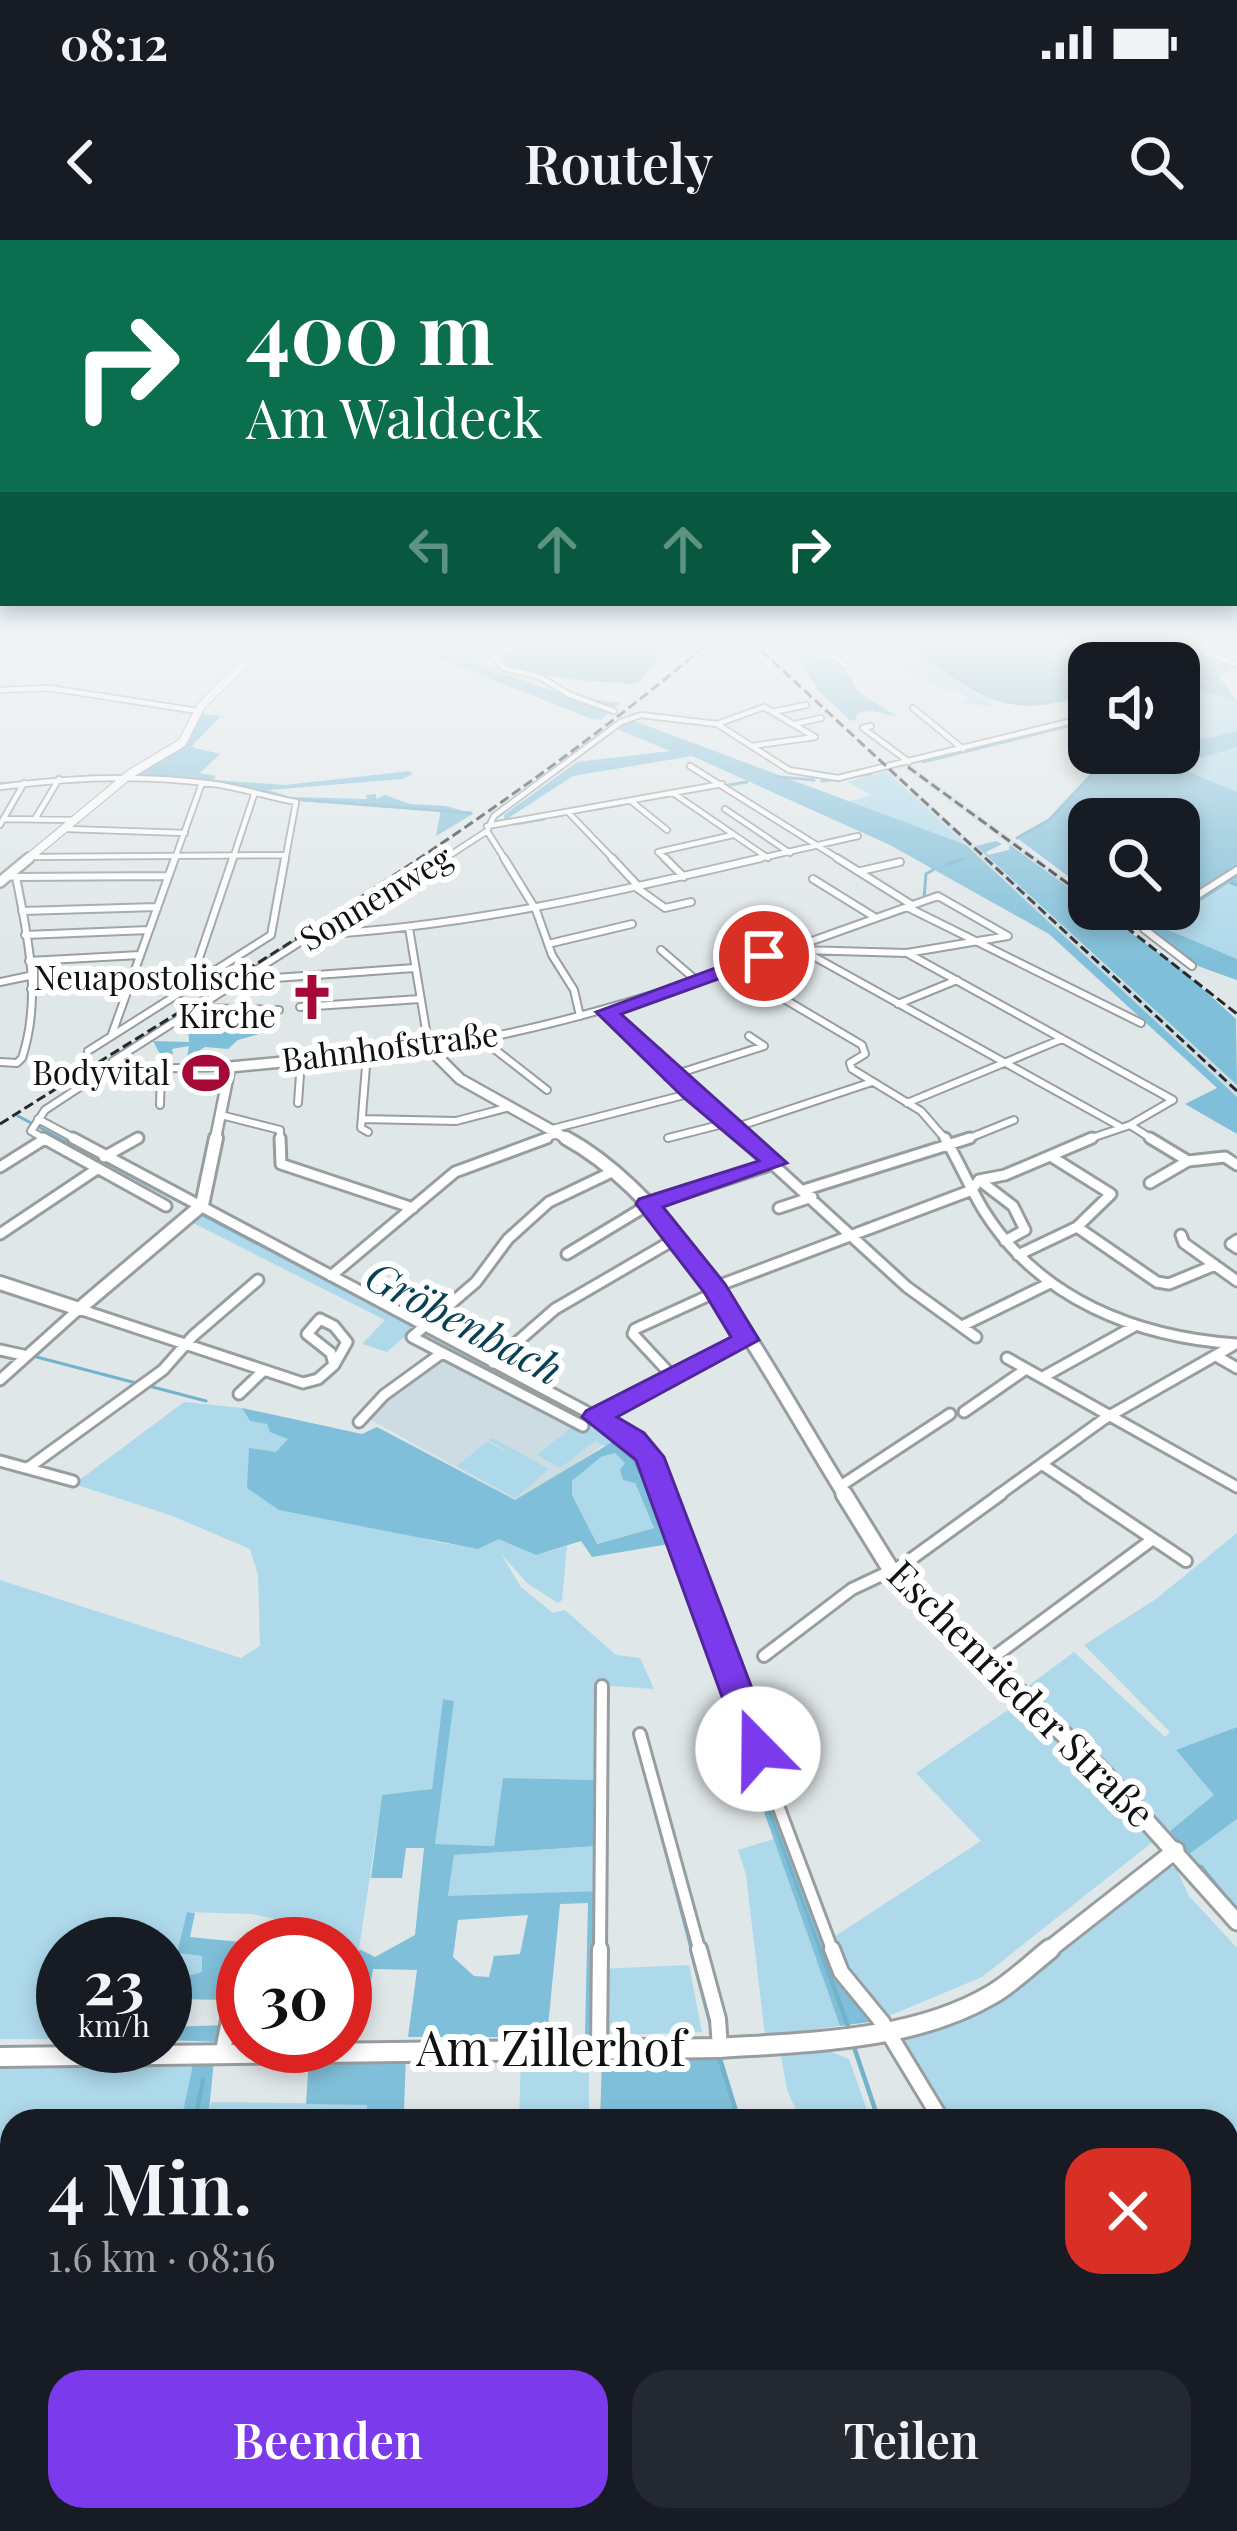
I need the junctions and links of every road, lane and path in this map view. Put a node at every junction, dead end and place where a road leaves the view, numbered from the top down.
1 (174, 748) edge
2 (588, 748) edge
3 (755, 748) edge
4 (890, 748) edge
5 (968, 748) edge
6 (964, 749) joint
7 (909, 762) junction
8 (690, 766) dead end
9 (125, 778) junction
10 (59, 779) junction
11 (24, 783) junction
12 (202, 783) junction
13 (725, 785) junction
14 (0, 787) edge
15 (674, 794) junction
16 (254, 795) junction
17 (632, 802) junction
18 (725, 809) dead end
19 (569, 814) junction
20 (35, 819) junction
21 (77, 820) junction
22 (2, 822) edge
23 (490, 823) junction
24 (67, 829) junction
25 (667, 830) dead end
26 (184, 833) junction
27 (733, 835) junction
28 (858, 836) dead end
29 (821, 845) junction
30 (790, 853) junction
31 (286, 855) junction
32 (176, 856) junction
33 (234, 856) junction
34 (31, 857) junction
35 (767, 858) junction
36 (900, 862) dead end
37 (1237, 870) edge
38 (861, 871) junction
39 (168, 876) junction
40 (684, 877) junction
41 (8, 878) edge
42 (813, 879) dead end
43 (638, 888) junction
44 (1200, 894) edge
45 (692, 902) dead end
46 (910, 906) junction
47 (157, 907) junction
48 (536, 910) junction
49 (22, 911) junction
50 (876, 918) junction
51 (750, 920) dead end
52 (632, 924) dead end
53 (409, 928) junction
54 (149, 930) junction
55 (1145, 930) edge
56 (25, 935) junction
57 (312, 935) junction
58 (976, 940) junction
59 (548, 944) junction
60 (800, 946) junction
61 (661, 950) dead end
62 (907, 952) junction
63 (140, 956) junction
64 (29, 961) junction
65 (1192, 966) dead end
66 (730, 967) junction
67 (414, 968) junction
68 (29, 976) junction
69 (243, 979) junction
70 (957, 980) junction
71 (197, 981) junction
72 (697, 981) junction
73 (0, 982) edge
74 (128, 985) junction
75 (153, 986) dead end
76 (31, 988) junction
77 (419, 999) junction
78 (898, 1004) junction
79 (199, 1007) junction
80 (300, 1007) dead end
81 (280, 1010) dead end
82 (607, 1012) junction
83 (580, 1016) junction
84 (1141, 1023) dead end
85 (112, 1034) junction
86 (1062, 1039) junction
87 (483, 1040) junction
88 (764, 1046) dead end
89 (429, 1048) junction
90 (88, 1051) dead end
91 (367, 1054) junction
92 (301, 1060) junction
93 (113, 1061) dead end
94 (0, 1062) edge
95 (1007, 1062) junction
96 (230, 1066) junction
97 (135, 1069) dead end
98 (161, 1069) junction
99 (667, 1072) junction
100 (89, 1081) dead end
101 (872, 1082) junction
102 (547, 1090) dead end
103 (688, 1094) junction
104 (298, 1102) dead end
105 (907, 1103) junction
106 (160, 1105) dead end
107 (510, 1107) junction
108 (221, 1115) junction
109 (362, 1119) junction
110 (1014, 1120) dead end
111 (36, 1122) junction
112 (727, 1124) junction
113 (1125, 1125) junction
114 (555, 1131) junction
115 (368, 1132) dead end
116 (138, 1138) dead end
117 (668, 1138) dead end
118 (43, 1140) junction
119 (946, 1144) junction
120 (104, 1156) junction
121 (1052, 1156) junction
122 (1188, 1161) junction
123 (773, 1165) junction
124 (1237, 1165) edge
125 (0, 1168) edge
126 (97, 1169) junction
127 (614, 1171) junction
128 (979, 1180) junction
129 (1150, 1183) dead end
130 (972, 1190) junction
131 (807, 1196) junction
132 (648, 1204) junction
133 (166, 1206) dead end
134 (413, 1208) junction
135 (779, 1208) dead end
136 (198, 1210) junction
137 (1078, 1227) junction
138 (850, 1233) junction
139 (0, 1234) edge
140 (1181, 1235) dead end
141 (677, 1238) junction
142 (1005, 1241) junction
143 (567, 1254) dead end
144 (1018, 1255) junction
145 (1215, 1265) junction
146 (331, 1276) junction
147 (258, 1280) dead end
148 (1237, 1281) edge
149 (0, 1283) edge
150 (1048, 1284) junction
151 (716, 1289) junction
152 (79, 1309) junction
153 (962, 1326) junction
154 (1135, 1327) junction
155 (420, 1331) junction
156 (976, 1337) dead end
157 (746, 1340) junction
158 (1236, 1343) edge
159 (185, 1346) junction
160 (0, 1350) edge
161 (442, 1353) junction
162 (23, 1355) junction
163 (1218, 1357) junction
164 (1007, 1358) dead end
165 (493, 1363) junction
166 (334, 1366) junction
167 (1237, 1368) edge
168 (1026, 1369) junction
169 (262, 1371) junction
170 (673, 1377) junction
171 (1043, 1377) junction
172 (0, 1380) edge
173 (239, 1394) dead end
174 (964, 1412) dead end
175 (950, 1414) dead end
176 (1111, 1417) junction
177 (589, 1421) junction
178 (359, 1422) dead end
179 (0, 1461) edge
180 (1043, 1465) junction
181 (28, 1468) junction
182 (73, 1481) dead end
183 (839, 1487) junction
184 (1237, 1487) edge
185 (1153, 1539) junction
186 (1186, 1561) dead end
187 (891, 1570) junction
188 (764, 1657) dead end
189 (987, 1662) junction
190 (602, 1686) dead end
191 (640, 1734) dead end
192 (1176, 1850) junction
193 (1237, 1922) edge
194 (885, 2030) junction
195 (599, 2048) junction
196 (720, 2048) junction
197 (372, 2050) edge
198 (216, 2051) edge
199 (0, 2056) edge
200 (934, 2109) edge

1 - 9 street
2 - 23 street, Sonnenweg
3 - 7 street
4 - 7 street
5 - 6 street
6 - 7 street
8 - 13 street
9 - 10 street
9 - 12 street
9 - 21 street
10 - 11 street
10 - 20 street
11 - 14 street
11 - 22 street
12 - 16 street
12 - 26 street
13 - 15 street
13 - 29 street
15 - 17 street
15 - 27 street
16 - 31 street
16 - 33 street
17 - 19 street
17 - 25 street
18 - 30 street
19 - 23 street
19 - 43 street
20 - 21 street
20 - 22 street
21 - 24 street
23 - 48 street
23 - 57 street, Sonnenweg
24 - 26 street
24 - 34 street
26 - 32 street
27 - 35 street
27 - 40 street
28 - 29 street
29 - 30 street
29 - 38 street
30 - 35 street
31 - 33 street
31 - 71 street
32 - 33 street
32 - 34 street
32 - 39 street
33 - 71 street
34 - 41 street
35 - 40 street
36 - 38 street
37 - 44 street
38 - 46 street
39 - 41 street
39 - 47 street
40 - 43 street
41 - 49 street
42 - 50 street
43 - 45 street
43 - 48 street
46 - 50 street, Bahnhofstraße
46 - 58 street
46 - 58 street
47 - 49 street
47 - 54 street
48 - 53 street
48 - 59 street
49 - 56 street
50 - 60 street, Bahnhofstraße
51 - 60 street
52 - 59 street
53 - 57 street
53 - 67 street
54 - 56 street
54 - 63 street
55 - 65 street
56 - 64 street
57 - 69 street, Sonnenweg
58 - 62 street
58 - 84 street
59 - 83 street
60 - 62 street
60 - 66 street, Bahnhofstraße
60 - 78 street
61 - 72 street
62 - 70 street
63 - 64 street
63 - 74 street
64 - 68 street
66 - 72 street, Bahnhofstraße
66 - 101 street
67 - 69 street
67 - 77 street
68 - 73 street
68 - 76 street
69 - 79 street, Sonnenweg
70 - 78 street
70 - 86 street
71 - 85 street
72 - 82 street, Bahnhofstraße
74 - 75 street
74 - 76 street
74 - 85 street
76 - 94 street
77 - 80 street
77 - 89 street
78 - 95 street
79 - 81 street
79 - 93 street, Sonnenweg
82 - 83 street, Bahnhofstraße
82 - 99 street
83 - 87 street, Bahnhofstraße
85 - 90 street
86 - 95 street
86 - 113 street
87 - 89 street, Bahnhofstraße
87 - 102 street
88 - 99 street
89 - 91 street, Bahnhofstraße
89 - 107 street, Eschenrieder Straße
91 - 92 street, Bahnhofstraße
91 - 109 street
92 - 96 street, Bahnhofstraße
92 - 104 street
95 - 105 street
95 - 113 street
96 - 98 street, Bahnhofstraße
96 - 108 street
97 - 98 street, Bahnhofstraße
98 - 106 street
99 - 103 street
100 - 111 street
101 - 105 street
101 - 112 street
103 - 112 street
103 - 114 street
105 - 119 street
107 - 109 street
107 - 114 street, Eschenrieder Straße
108 - 134 street
108 - 136 street
109 - 115 street
110 - 119 street
111 - 118 street
111 - 120 street
112 - 117 street
112 - 123 street
113 - 121 street
113 - 122 street
114 - 127 street, Eschenrieder Straße
114 - 134 street
116 - 120 street
118 - 125 street
118 - 126 street
119 - 130 street
119 - 131 street
120 - 136 street
121 - 128 street
121 - 137 street
122 - 124 street
122 - 129 street
123 - 131 street
123 - 132 street
126 - 133 street
126 - 139 street
127 - 132 street, Eschenrieder Straße
127 - 155 street
128 - 130 street
128 - 142 street
130 - 138 street
130 - 142 street
131 - 135 street
131 - 138 street
132 - 141 street, Eschenrieder Straße
132 - 143 street
134 - 146 street
136 - 146 street
136 - 152 street
137 - 144 street
137 - 145 street
138 - 151 street
138 - 153 street
140 - 145 street
141 - 151 street, Eschenrieder Straße
141 - 165 street
142 - 144 street
144 - 150 street
145 - 148 street
146 - 155 street
147 - 159 street
149 - 152 street
150 - 153 street
150 - 154 street
151 - 157 street, Eschenrieder Straße
151 - 170 street
152 - 159 street
152 - 162 street
153 - 156 street
154 - 158 street
154 - 171 street
155 - 161 street
155 - 165 street
157 - 170 street
157 - 183 street, Eschenrieder Straße
158 - 163 street
159 - 169 street
159 - 181 street
160 - 162 street
161 - 177 street
161 - 178 street
162 - 172 street
163 - 167 street
163 - 176 street
164 - 168 street
165 - 177 street
166 - 166 street
166 - 169 street
168 - 171 street
168 - 174 street
169 - 173 street
170 - 177 street
171 - 176 street
175 - 183 street
176 - 180 street
176 - 184 street
177 - 194 street
179 - 181 street
180 - 185 street
180 - 187 street
181 - 182 street
183 - 187 street, Eschenrieder Straße
185 - 186 street
185 - 189 street
187 - 188 street
187 - 189 street, Eschenrieder Straße
189 - 192 street, Eschenrieder Straße
190 - 195 street
191 - 196 street
192 - 193 street, Eschenrieder Straße
192 - 194 street, Am Zillerhof
194 - 196 street, Am Zillerhof
194 - 200 street
195 - 196 street, Am Zillerhof
195 - 197 street, Am Zillerhof
198 - 199 street, Am Zillerhof

